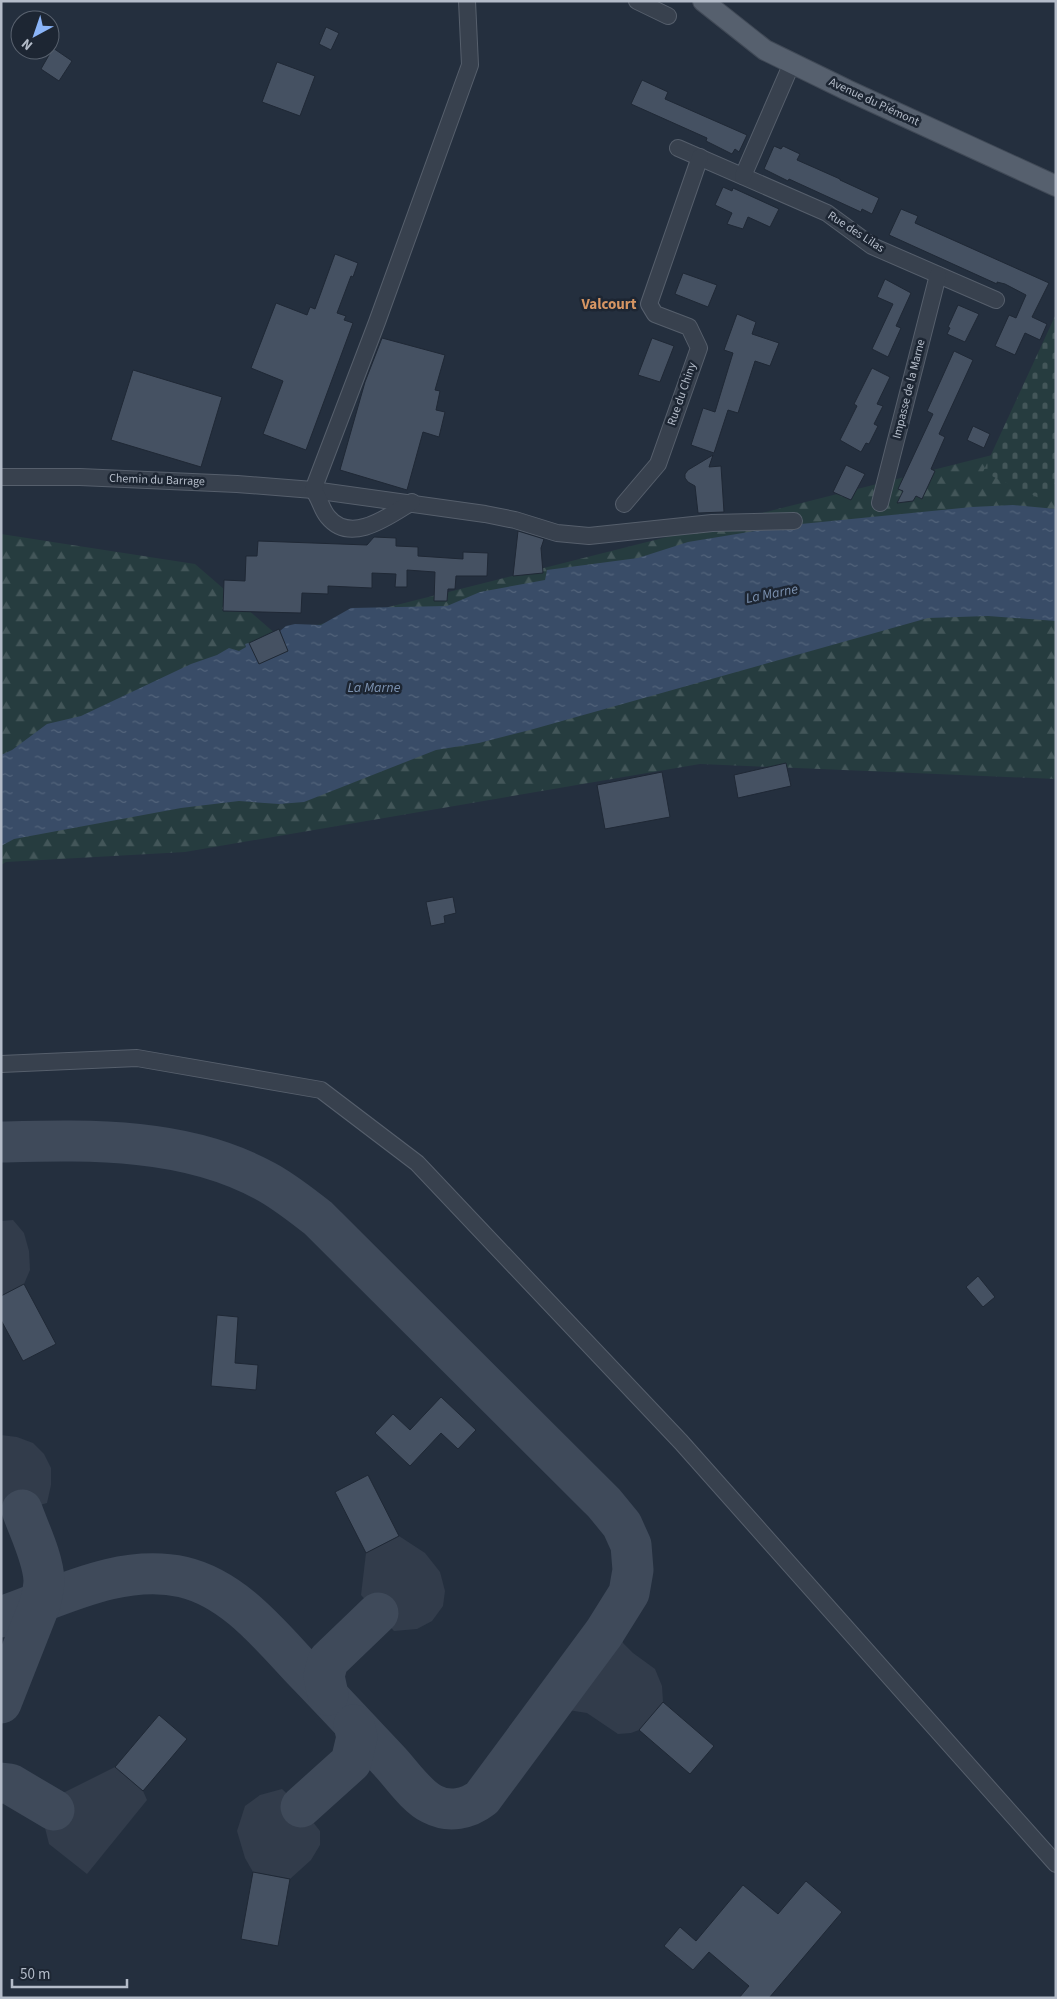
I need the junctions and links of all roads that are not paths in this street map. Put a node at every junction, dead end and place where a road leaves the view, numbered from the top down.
1 (467, 1) edge
2 (637, 1) edge
3 (703, 1) edge
4 (668, 16) dead end
5 (792, 64) junction
6 (678, 148) dead end
7 (700, 157) junction
8 (743, 176) junction
9 (1056, 186) edge
10 (938, 276) junction
11 (996, 300) dead end
12 (1, 477) edge
13 (313, 490) junction
14 (412, 502) junction
15 (880, 503) dead end
16 (624, 504) dead end
17 (794, 521) dead end
18 (1, 1064) edge
19 (1056, 1864) edge

1 - 13 street
2 - 4 street
3 - 5 main road, Avenue du Piémont
5 - 8 street
5 - 9 main road, Avenue du Piémont
6 - 7 street, Rue des Lilas
7 - 8 street, Rue des Lilas
7 - 16 street, Rue du Chiny
8 - 10 street, Rue des Lilas
10 - 11 street, Rue des Lilas
10 - 15 street, Impasse de la Marne
12 - 13 street, Chemin du Barrage
13 - 14 street, Chemin du Barrage
13 - 14 street
14 - 17 street, Chemin du Barrage
18 - 19 street

